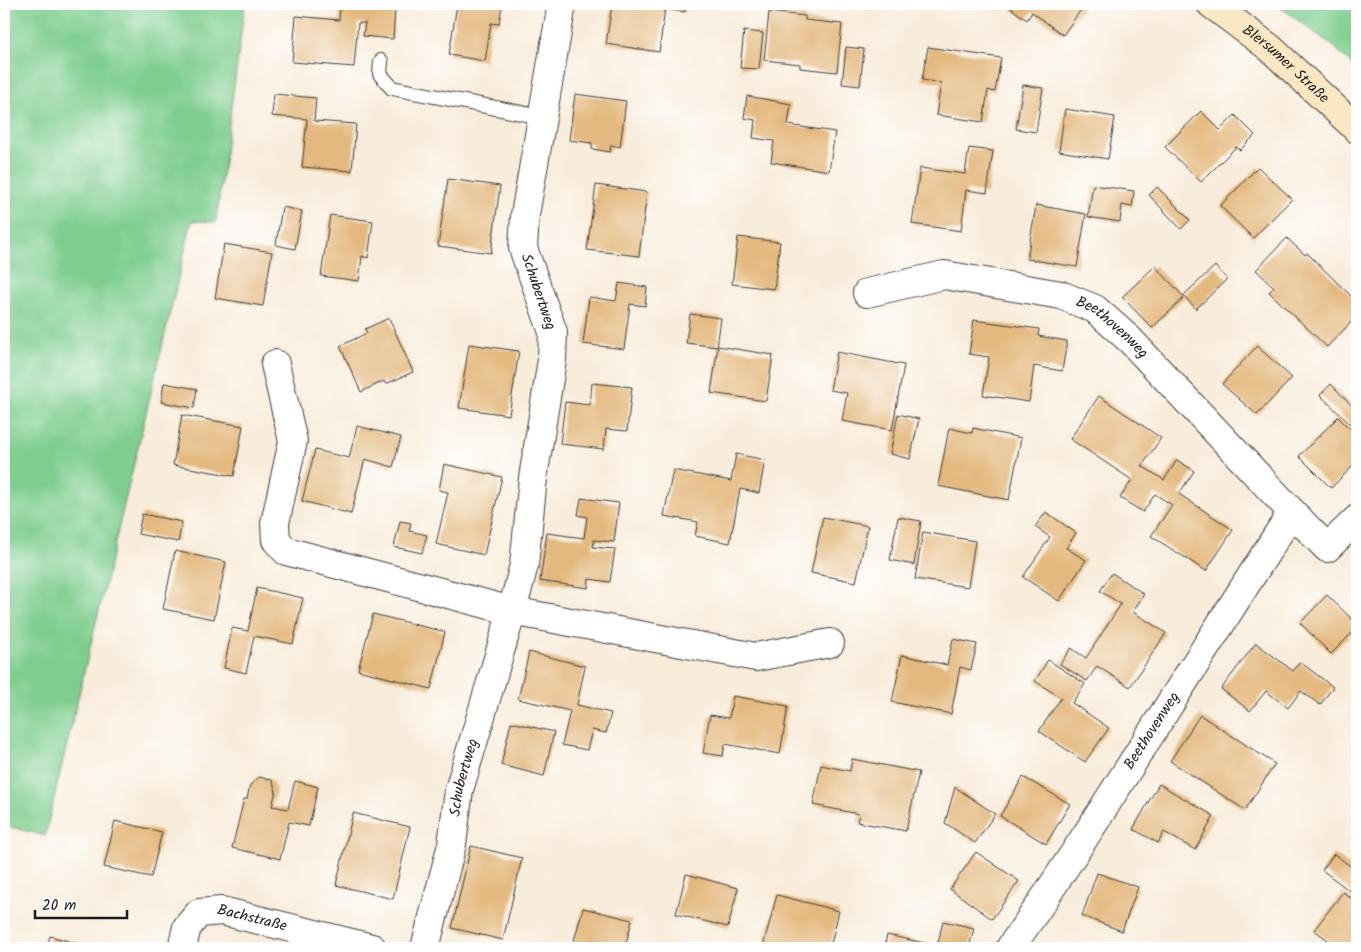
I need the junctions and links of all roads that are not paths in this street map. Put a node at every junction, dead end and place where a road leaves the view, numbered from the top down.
1 (562, 4) edge
2 (1211, 4) edge
3 (381, 61) dead end
4 (542, 117) junction
5 (1357, 129) edge
6 (867, 293) dead end
7 (275, 364) dead end
8 (1292, 512) junction
9 (1357, 518) edge
10 (512, 611) junction
11 (830, 643) dead end
12 (182, 948) edge
13 (372, 948) edge
14 (425, 948) edge
15 (1010, 948) edge

1 - 4 street, Schubertweg
2 - 5 main road, Blersumer Straße
3 - 4 lane
4 - 10 street, Schubertweg
6 - 8 street, Beethovenweg
7 - 10 street
8 - 9 street, Beethovenweg
8 - 15 street, Beethovenweg
10 - 11 street
10 - 14 street, Schubertweg
12 - 13 street, Bachstraße

